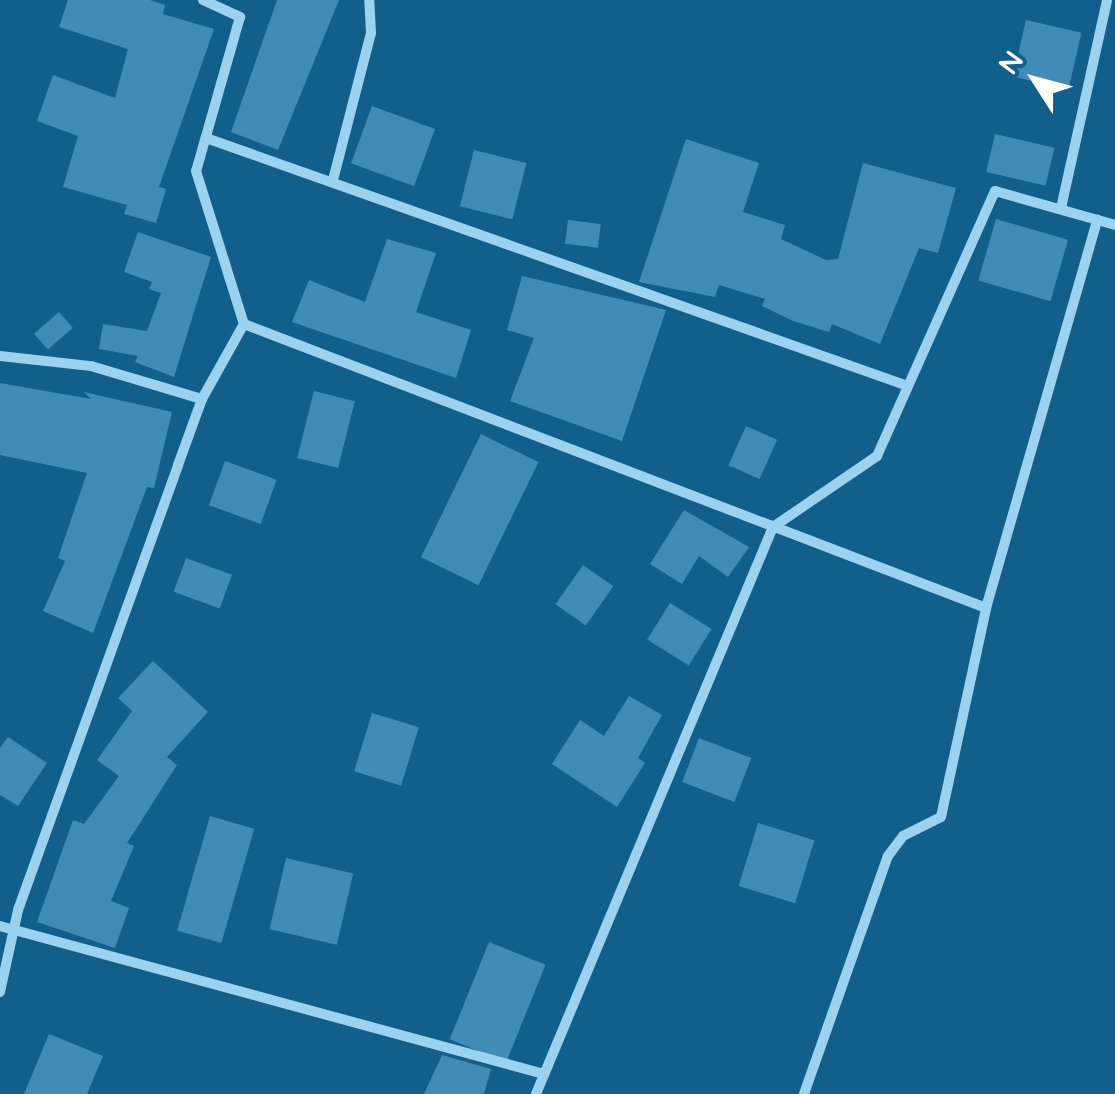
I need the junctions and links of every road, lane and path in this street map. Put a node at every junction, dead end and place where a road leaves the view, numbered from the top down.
1 (203, 0) edge
2 (369, 0) edge
3 (1107, 0) edge
4 (206, 138) junction
5 (333, 180) junction
6 (1062, 208) junction
7 (1097, 220) junction
8 (1115, 225) edge
9 (244, 324) junction
10 (0, 356) edge
11 (905, 384) junction
12 (202, 399) junction
13 (773, 527) junction
14 (986, 608) junction
15 (0, 926) edge
16 (14, 930) junction
17 (0, 992) edge
18 (544, 1074) junction
19 (536, 1094) edge
20 (804, 1094) edge

1 - 4 street
2 - 5 street
3 - 6 street
4 - 5 street
4 - 9 street
5 - 11 street
6 - 7 street
6 - 11 street
7 - 8 street
7 - 14 street
9 - 12 street
9 - 13 street
10 - 12 street
11 - 13 street
12 - 16 street
13 - 14 street
13 - 18 street
14 - 20 street
15 - 16 street
16 - 17 street
16 - 18 street
18 - 19 street

